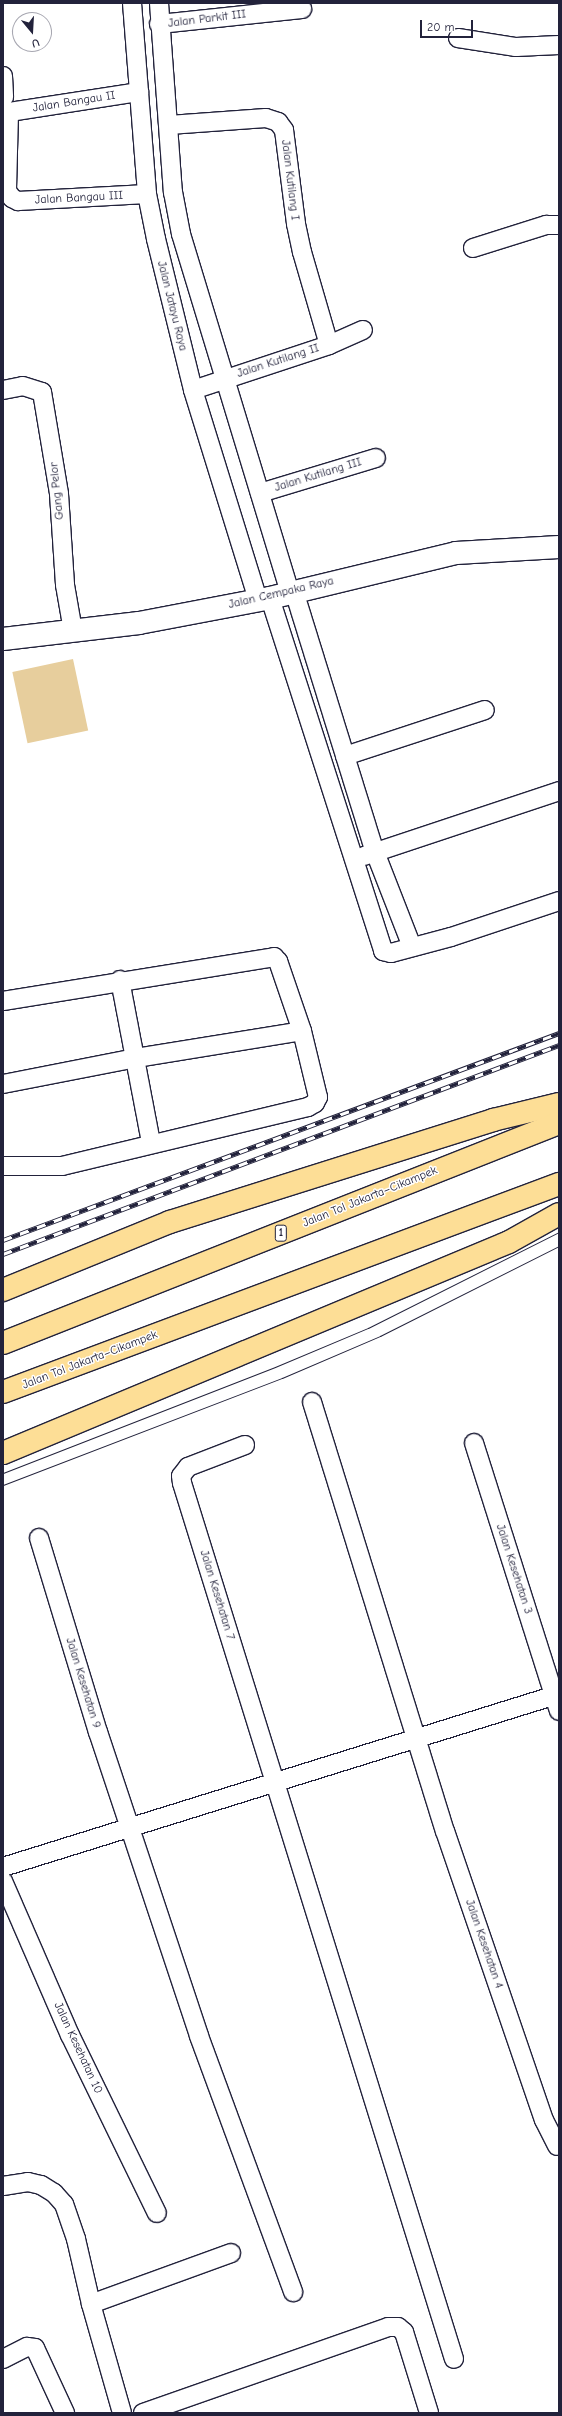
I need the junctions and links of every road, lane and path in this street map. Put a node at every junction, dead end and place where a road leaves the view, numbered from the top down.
1 (132, 3) edge
2 (159, 3) edge
3 (254, 8) edge
4 (302, 9) dead end
5 (159, 24) junction
6 (458, 38) dead end
7 (559, 45) edge
8 (3, 76) edge
9 (140, 92) junction
10 (5, 108) edge
11 (169, 125) junction
12 (147, 194) junction
13 (559, 225) edge
14 (473, 248) dead end
15 (363, 330) dead end
16 (329, 345) junction
17 (224, 378) junction
18 (3, 390) edge
19 (193, 390) junction
20 (376, 458) dead end
21 (260, 493) junction
22 (559, 547) edge
23 (278, 596) junction
24 (73, 630) junction
25 (3, 638) edge
26 (485, 710) dead end
27 (345, 756) junction
28 (559, 791) edge
29 (375, 852) junction
30 (356, 859) junction
31 (559, 901) edge
32 (412, 947) junction
33 (120, 980) junction
34 (3, 1001) edge
35 (302, 1031) junction
36 (136, 1058) junction
37 (3, 1084) edge
38 (559, 1104) edge
39 (559, 1123) edge
40 (151, 1143) junction
41 (3, 1166) edge
42 (559, 1184) edge
43 (559, 1214) edge
44 (3, 1290) edge
45 (3, 1343) edge
46 (3, 1392) edge
47 (312, 1402) dead end
48 (474, 1443) dead end
49 (245, 1445) dead end
50 (3, 1453) edge
51 (39, 1538) dead end
52 (557, 1700) edge
53 (416, 1740) junction
54 (274, 1783) junction
55 (129, 1827) junction
56 (3, 1867) edge
57 (3, 1881) edge
58 (556, 2146) dead end
59 (3, 2186) edge
60 (157, 2213) dead end
61 (231, 2253) dead end
62 (293, 2292) dead end
63 (91, 2304) junction
64 (3, 2359) edge
65 (454, 2359) dead end
66 (65, 2413) edge
67 (122, 2413) edge
68 (143, 2413) edge
69 (428, 2413) edge

1 - 9 street, Jalan Jatayu Raya
2 - 5 street
3 - 4 street, Jalan Parkit III
3 - 5 street, Jalan Parkit III
5 - 11 street
6 - 7 street
8 - 10 street
9 - 10 street, Jalan Bangau II
9 - 12 street, Jalan Jatayu Raya
10 - 12 street, Jalan Bangau III
11 - 16 street, Jalan Kutilang I
11 - 17 street
12 - 19 street, Jalan Jatayu Raya
13 - 14 street
15 - 16 street, Jalan Kutilang II
16 - 17 street, Jalan Kutilang II
17 - 19 street, Jalan Kutilang II
17 - 21 street
18 - 24 street, Gang Pelor
19 - 23 street, Jalan Jatayu Raya
20 - 21 street, Jalan Kutilang III
21 - 23 street
22 - 23 street, Jalan Cempaka Raya
23 - 24 street, Jalan Cempaka Raya
23 - 27 street
23 - 30 street
24 - 25 street, Jalan Cempaka Raya
26 - 27 street
27 - 29 street
28 - 29 street
29 - 30 street
29 - 32 street
30 - 32 street
31 - 32 street
33 - 34 street
33 - 35 street
33 - 36 street
35 - 36 street
35 - 40 street
36 - 37 street
36 - 40 street
38 - 44 highway
39 - 45 highway, Jalan Tol Jakarta–Cikampek / 1
40 - 41 street
42 - 46 highway, Jalan Tol Jakarta–Cikampek
43 - 50 highway
47 - 53 street, Jalan Kesehatan 4
48 - 52 street, Jalan Kesehatan 3
49 - 54 street, Jalan Kesehatan 7
51 - 55 street, Jalan Kesehatan 9
52 - 53 street
53 - 54 street
53 - 58 street, Jalan Kesehatan 4
54 - 55 street
54 - 65 street
55 - 56 street
55 - 62 street, Jalan Kesehatan 9
57 - 60 street, Jalan Kesehatan 10
59 - 63 street
61 - 63 street
63 - 67 street
64 - 66 street
68 - 69 street

